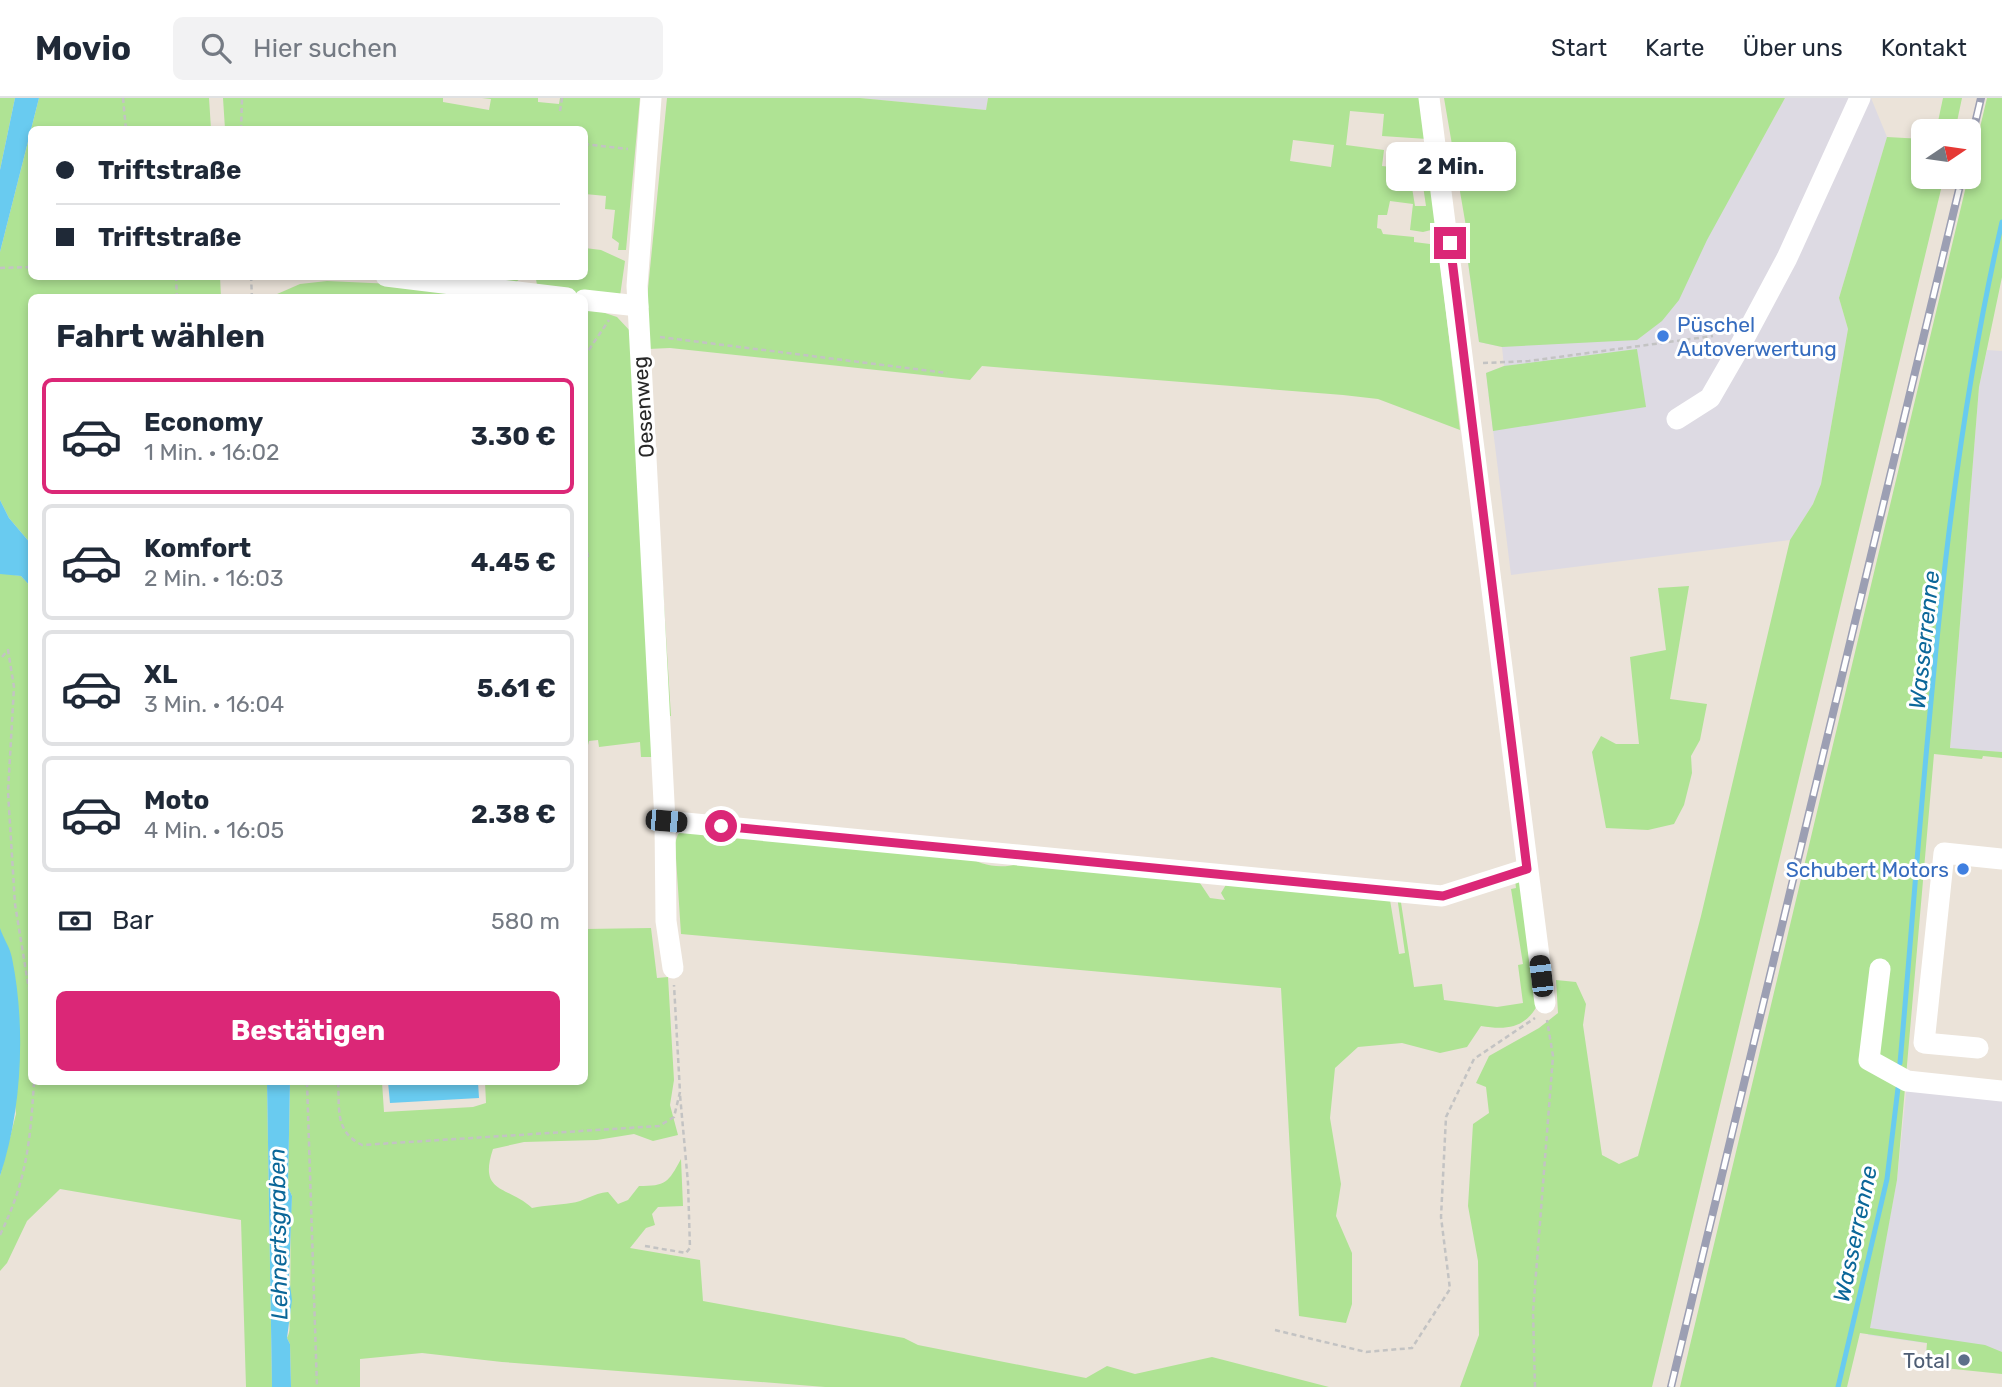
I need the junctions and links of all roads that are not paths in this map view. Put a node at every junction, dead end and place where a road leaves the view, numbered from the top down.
1 (652, 98) edge
2 (1429, 98) edge
3 (1860, 98) edge
4 (419, 280) edge
5 (534, 294) edge
6 (588, 301) edge
7 (629, 306) junction
8 (1676, 419) dead end
9 (666, 821) junction
10 (2002, 859) edge
11 (1527, 869) junction
12 (673, 968) road end
13 (1880, 969) dead end
14 (1545, 1003) road end
15 (1978, 1048) dead end
16 (2002, 1091) edge

1 - 7 street, Oesenweg
2 - 11 street
3 - 8 street
4 - 5 street
6 - 7 street
7 - 9 street, Oesenweg
9 - 11 street
9 - 12 street, Oesenweg
10 - 15 street
11 - 14 street
13 - 16 street

